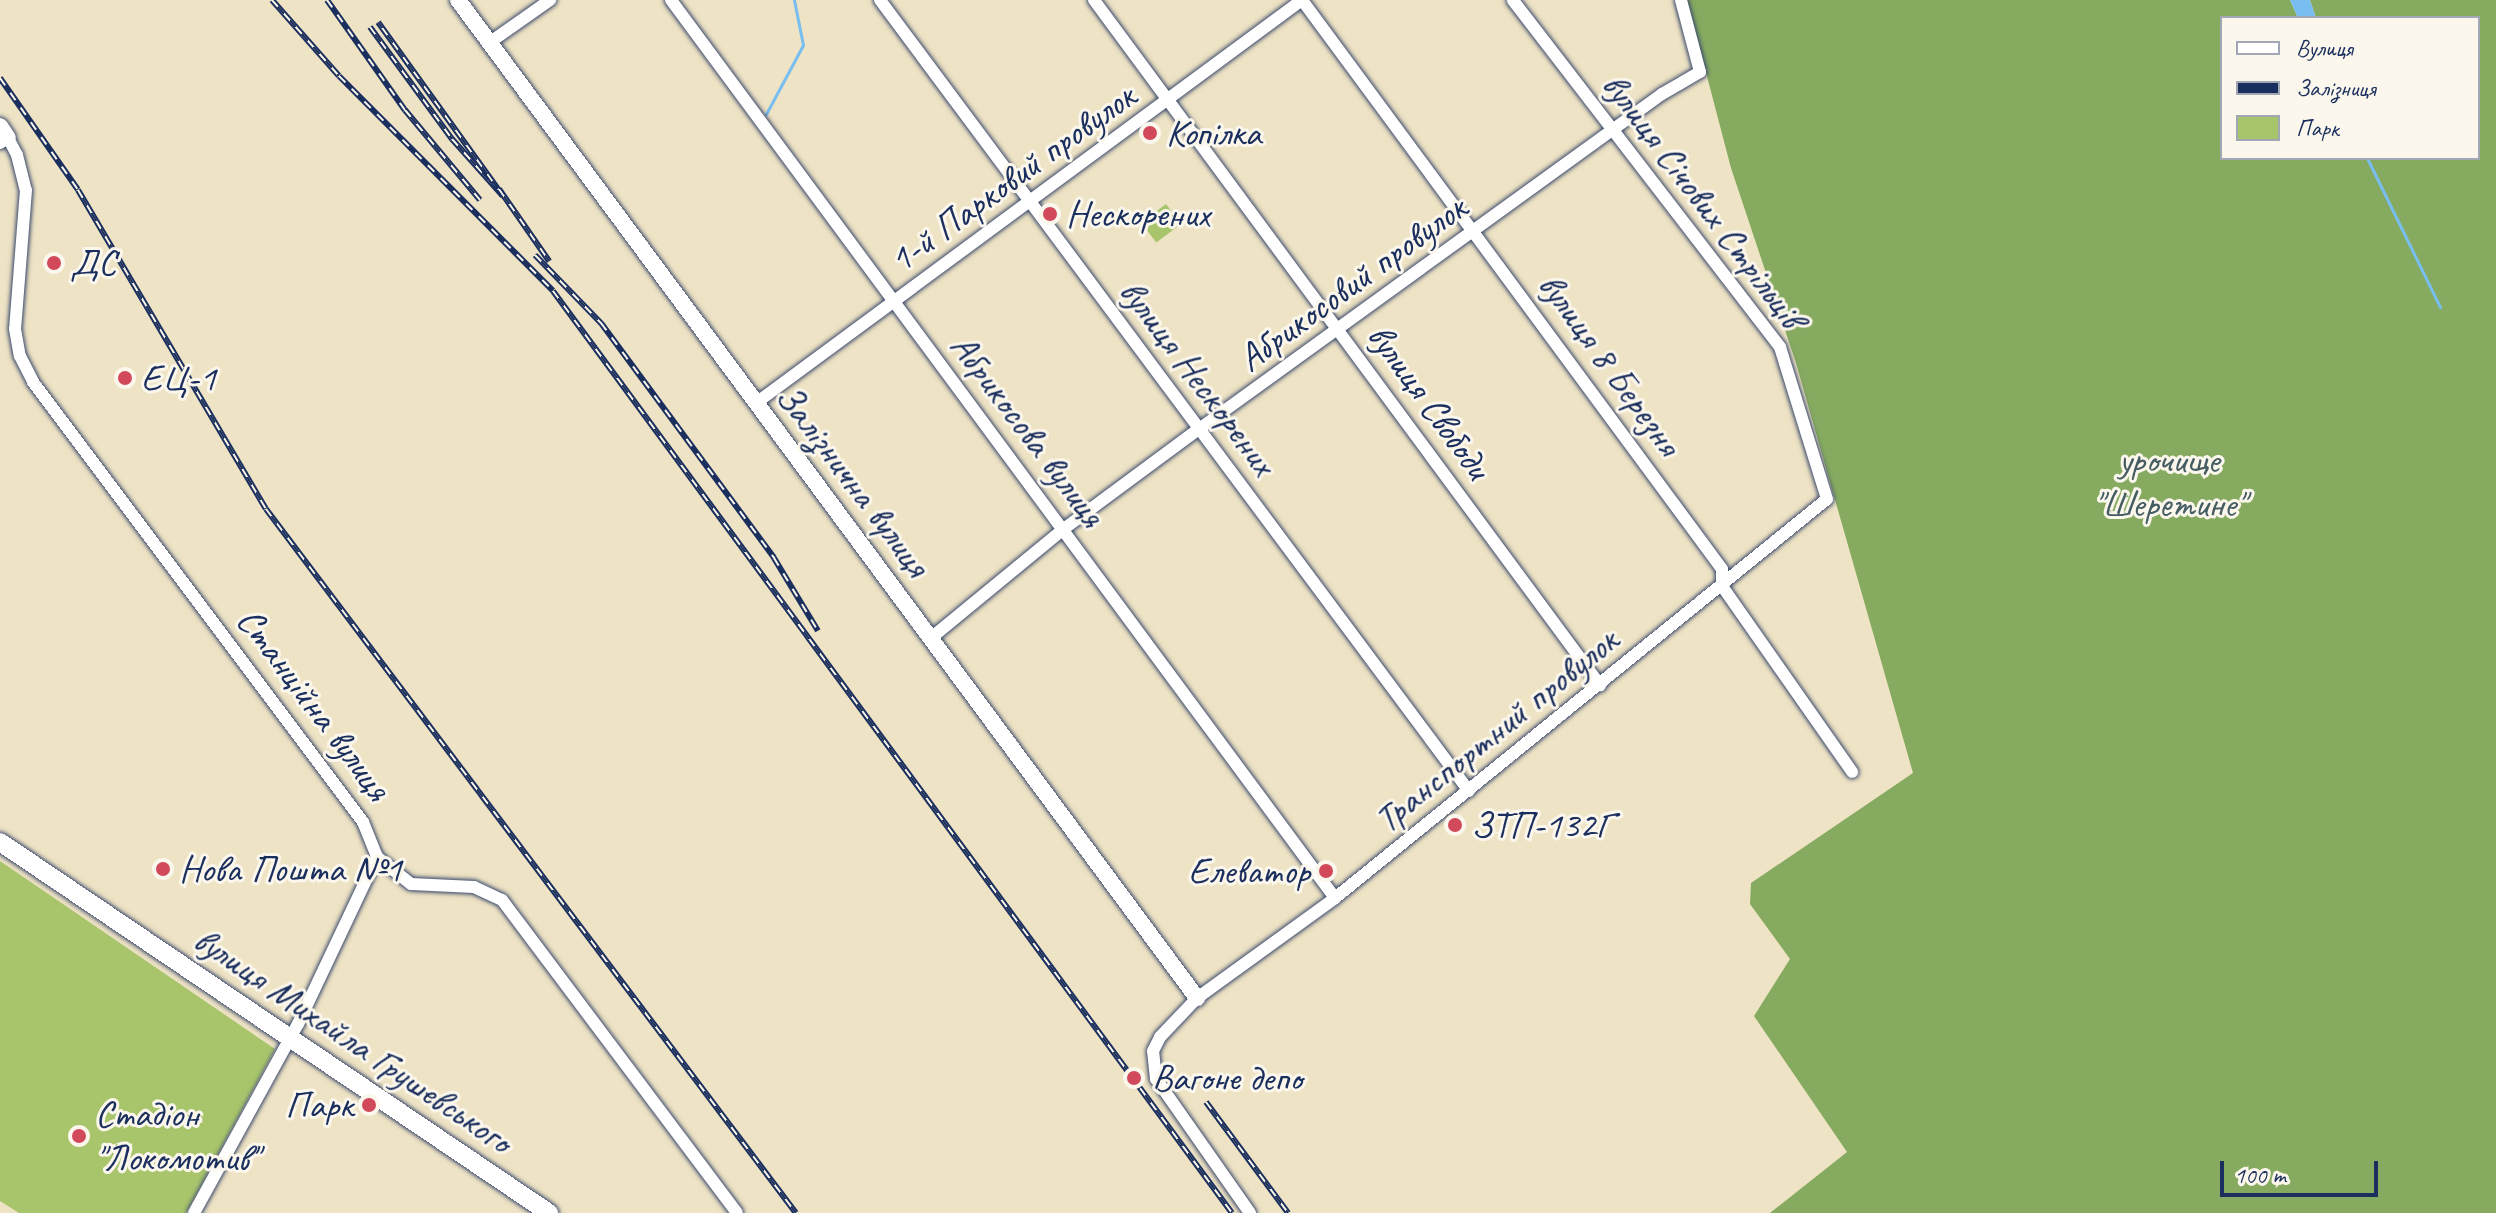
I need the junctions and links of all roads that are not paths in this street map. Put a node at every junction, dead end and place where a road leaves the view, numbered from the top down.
1 (458, 0) edge
2 (550, 0) edge
3 (671, 0) edge
4 (880, 0) edge
5 (1094, 0) edge
6 (1302, 0) edge
7 (1513, 0) edge
8 (1681, 0) edge
9 (489, 43) junction
10 (1169, 101) junction
11 (1615, 132) junction
12 (3, 136) edge
13 (1028, 199) junction
14 (1476, 231) junction
15 (893, 301) junction
16 (1339, 330) junction
17 (756, 403) junction
18 (1199, 429) junction
19 (1827, 499) joint
20 (1065, 528) junction
21 (1722, 586) junction
22 (931, 638) junction
23 (1600, 685) junction
24 (1852, 772) dead end
25 (1469, 791) junction
26 (0, 842) edge
27 (377, 857) junction
28 (1335, 898) junction
29 (1197, 998) junction
30 (290, 1039) junction
31 (194, 1213) edge
32 (549, 1213) edge
33 (737, 1213) edge
34 (1250, 1213) edge

1 - 9 street, Залізнична вулиця
2 - 9 street
3 - 15 street, Абрикосова вулиця
4 - 13 street, вулиця Нескорених
5 - 10 street, вулиця Свободи
6 - 10 street, 1-й Парковий провулок
6 - 14 street, вулиця 8 Березня
7 - 11 street, вулиця Січових Стрільців
8 - 11 street, Абрикосовий провулок
9 - 17 street, Залізнична вулиця
10 - 13 street, 1-й Парковий провулок
10 - 16 street, вулиця Свободи
11 - 14 street, Абрикосовий провулок
11 - 19 street, вулиця Січових Стрільців
12 - 27 street, Станційна вулиця
13 - 15 street, 1-й Парковий провулок
13 - 18 street, вулиця Нескорених
14 - 16 street, Абрикосовий провулок
14 - 21 street, вулиця 8 Березня
15 - 17 street, 1-й Парковий провулок
15 - 20 street, Абрикосова вулиця
16 - 18 street, Абрикосовий провулок
16 - 23 street, вулиця Свободи
17 - 22 street, Залізнична вулиця
18 - 20 street, Абрикосовий провулок
18 - 25 street, вулиця Нескорених
19 - 21 street, Транспортний провулок
20 - 22 street, Абрикосовий провулок
20 - 28 street, Абрикосова вулиця
21 - 23 street, Транспортний провулок
21 - 24 street, вулиця 8 Березня
22 - 29 street, Залізнична вулиця
23 - 25 street, Транспортний провулок
25 - 28 street, Транспортний провулок
26 - 30 main road, вулиця Михайла Грушевського
27 - 30 street
27 - 33 street, Станційна вулиця
28 - 29 street, Транспортний провулок
29 - 34 street, Транспортний провулок
30 - 31 street
30 - 32 main road, вулиця Михайла Грушевського

